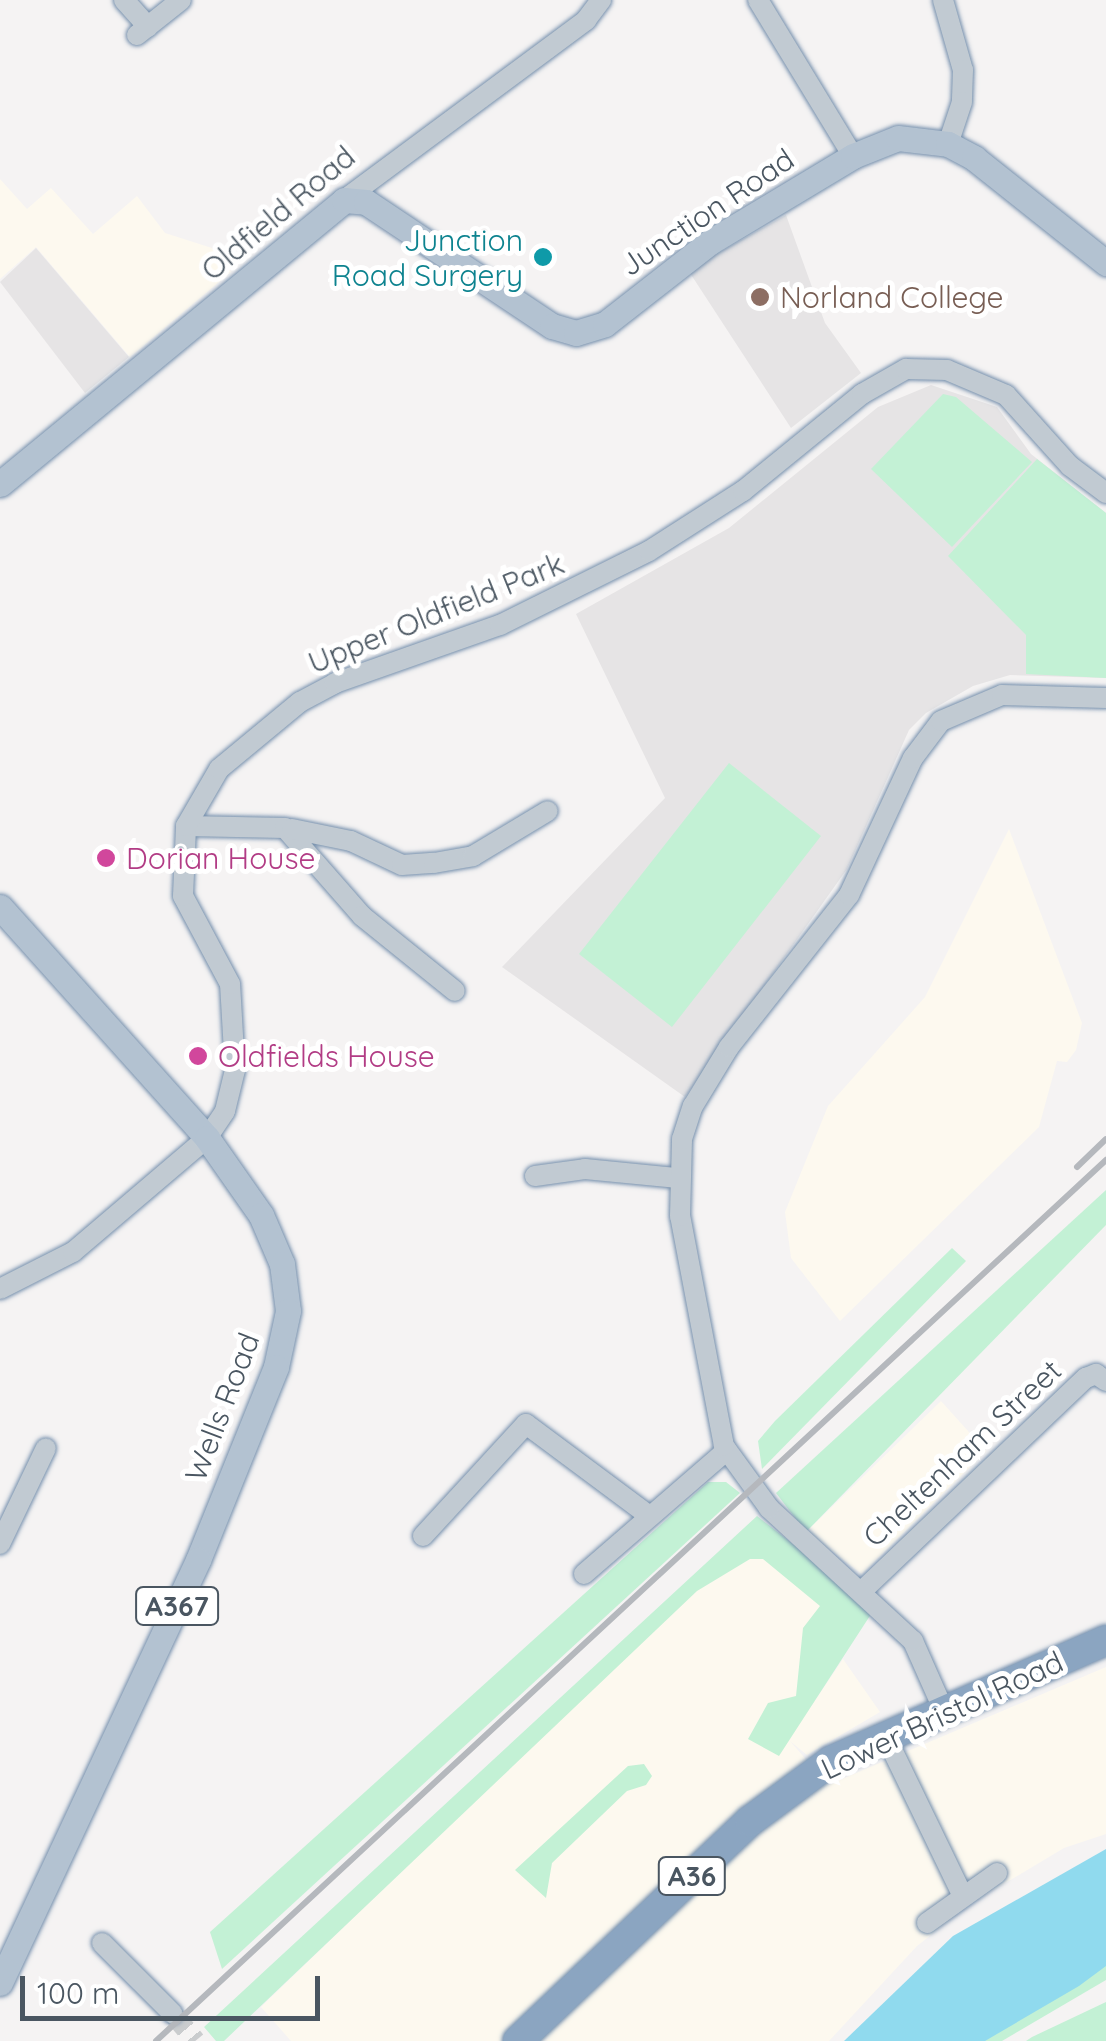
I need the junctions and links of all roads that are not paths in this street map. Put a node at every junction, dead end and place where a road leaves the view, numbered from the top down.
1 (124, 0) edge
2 (181, 0) edge
3 (601, 0) edge
4 (758, 0) edge
5 (943, 0) edge
6 (948, 144) junction
7 (852, 156) junction
8 (344, 200) junction
9 (1106, 263) edge
10 (0, 484) edge
11 (1106, 493) edge
12 (1106, 698) edge
13 (548, 811) dead end
14 (186, 826) junction
15 (284, 828) junction
16 (0, 907) edge
17 (455, 993) dead end
18 (206, 1138) junction
19 (534, 1177) dead end
20 (676, 1178) junction
21 (0, 1289) edge
22 (1106, 1380) edge
23 (46, 1448) dead end
24 (725, 1448) junction
25 (648, 1516) junction
26 (423, 1536) dead end
27 (0, 1544) edge
28 (584, 1574) dead end
29 (864, 1590) junction
30 (1106, 1640) edge
31 (944, 1710) junction
32 (885, 1735) junction
33 (997, 1874) dead end
34 (962, 1894) junction
35 (927, 1923) dead end
36 (102, 1943) dead end
37 (0, 1983) edge
38 (173, 2014) tunnel mouth
39 (518, 2041) edge

1 - 2 street
3 - 8 street, Oldfield Road
4 - 7 street
5 - 6 street
6 - 7 main road, Junction Road
6 - 9 main road, Junction Road
7 - 8 main road, Junction Road
8 - 10 main road, Oldfield Road
11 - 14 street, Upper Oldfield Park
12 - 20 street
13 - 15 street
14 - 15 street
14 - 18 street, Upper Oldfield Park
15 - 17 street
16 - 18 main road, Wells Road / A367
18 - 21 street
18 - 37 main road, Wells Road / A367
19 - 20 street
20 - 24 street
22 - 29 street, Cheltenham Street
23 - 27 street
24 - 25 street
24 - 29 street
25 - 26 street
25 - 28 street
29 - 31 street
30 - 31 highway, Lower Bristol Road / A36
31 - 32 highway, Lower Bristol Road / A36
32 - 34 street
32 - 39 highway, Lower Bristol Road / A36
33 - 34 street
34 - 35 street
36 - 38 street

